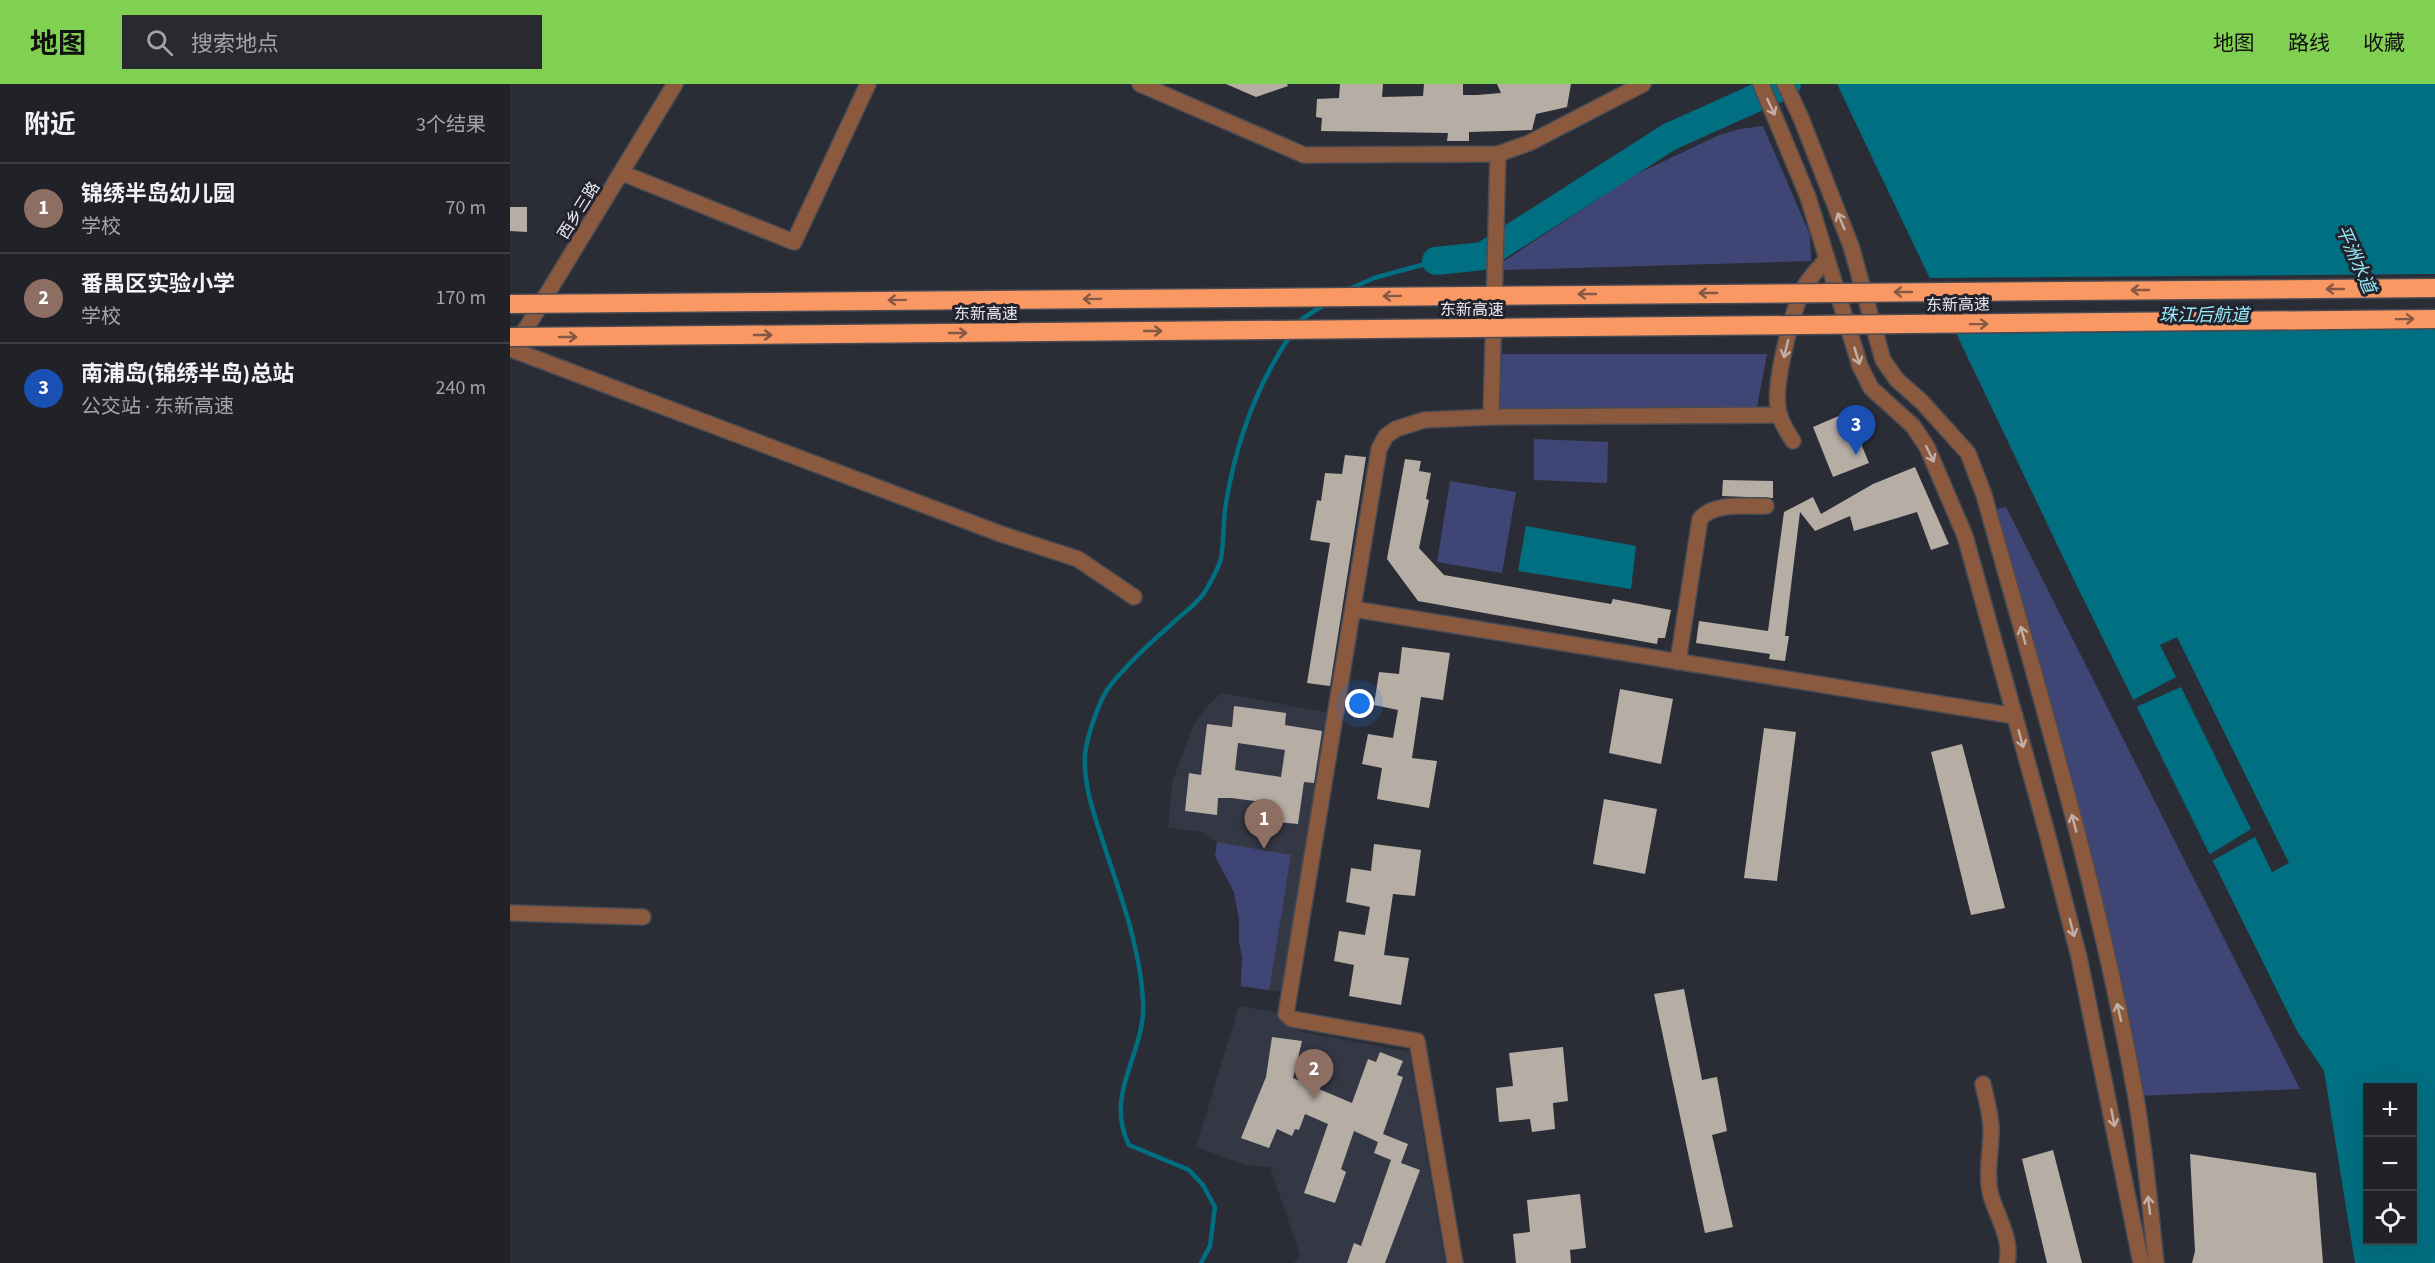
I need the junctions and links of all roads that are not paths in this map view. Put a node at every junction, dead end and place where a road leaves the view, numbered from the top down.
1 (675, 84) edge
2 (868, 84) edge
3 (1140, 84) edge
4 (1643, 84) edge
5 (1761, 84) edge
6 (1785, 84) edge
7 (1498, 154) junction
8 (622, 173) junction
9 (1827, 260) junction
10 (2435, 288) edge
11 (510, 304) edge
12 (2435, 319) edge
13 (511, 347) edge
14 (1780, 415) junction
15 (1491, 417) junction
16 (1792, 441) dead end
17 (1766, 506) dead end
18 (1134, 597) dead end
19 (1353, 609) junction
20 (1678, 662) junction
21 (2015, 716) junction
22 (510, 913) edge
23 (643, 917) dead end
24 (1983, 1084) dead end
25 (1455, 1263) edge
26 (2007, 1263) edge
27 (2141, 1263) edge
28 (2156, 1263) edge

1 - 8 street, 西乡三路
2 - 8 street
3 - 7 street
4 - 7 street
5 -> 9 street
28 -> 6 street
7 - 15 street, bridge
8 - 13 street, 西乡三路
9 -> 14 street
9 -> 21 street
10 -> 11 highway, 东新高速, bridge
13 -> 12 highway, 东新高速, bridge
13 - 18 street
14 - 15 street
14 - 16 street
15 - 19 street
17 - 20 street
19 - 20 street
19 - 25 street
20 - 21 street
21 -> 27 street
22 - 23 street
24 - 26 street

